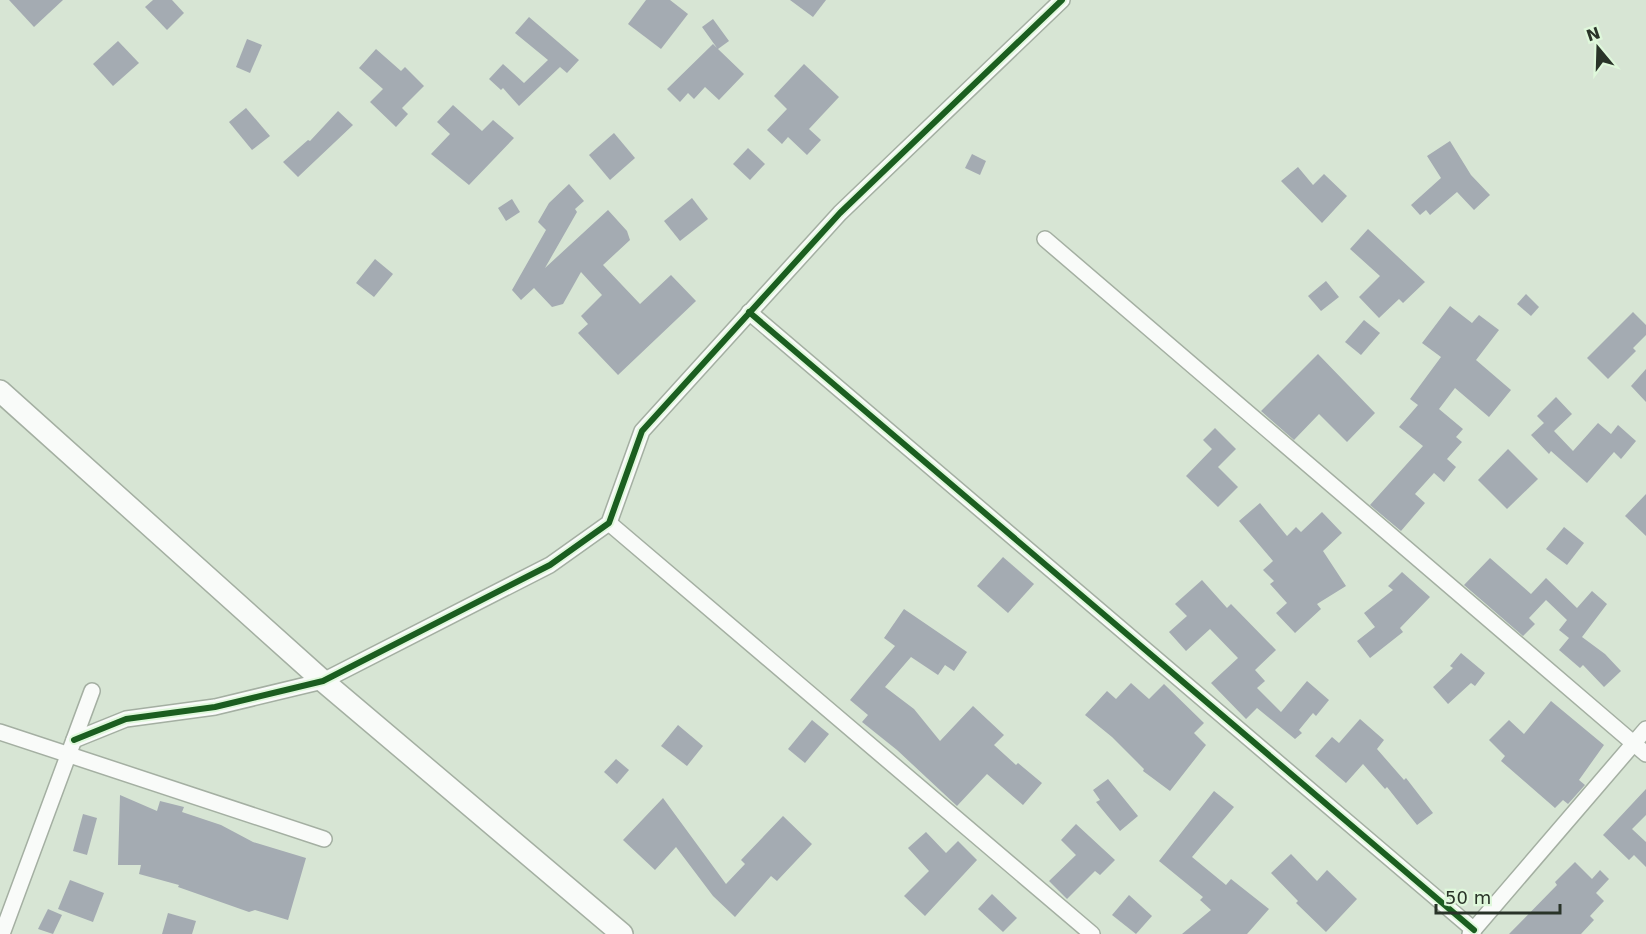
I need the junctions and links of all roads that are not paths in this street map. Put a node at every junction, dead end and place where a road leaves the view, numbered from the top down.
1 (1062, 0) edge
2 (1045, 239) dead end
3 (749, 312) junction
4 (0, 391) edge
5 (609, 523) junction
6 (323, 681) junction
7 (92, 691) dead end
8 (1646, 729) edge
9 (0, 732) edge
10 (1634, 744) junction
11 (72, 747) junction
12 (1646, 754) edge
13 (324, 839) dead end
14 (1472, 932) edge
15 (2, 934) edge
16 (622, 934) edge
17 (1092, 934) edge

1 - 3 street
2 - 10 street
3 - 5 street
3 - 14 street
4 - 6 street
5 - 6 street
5 - 17 street
6 - 11 street
6 - 16 street
7 - 11 street
8 - 10 street
9 - 11 street
10 - 12 street
10 - 14 street
11 - 13 street
11 - 15 street

